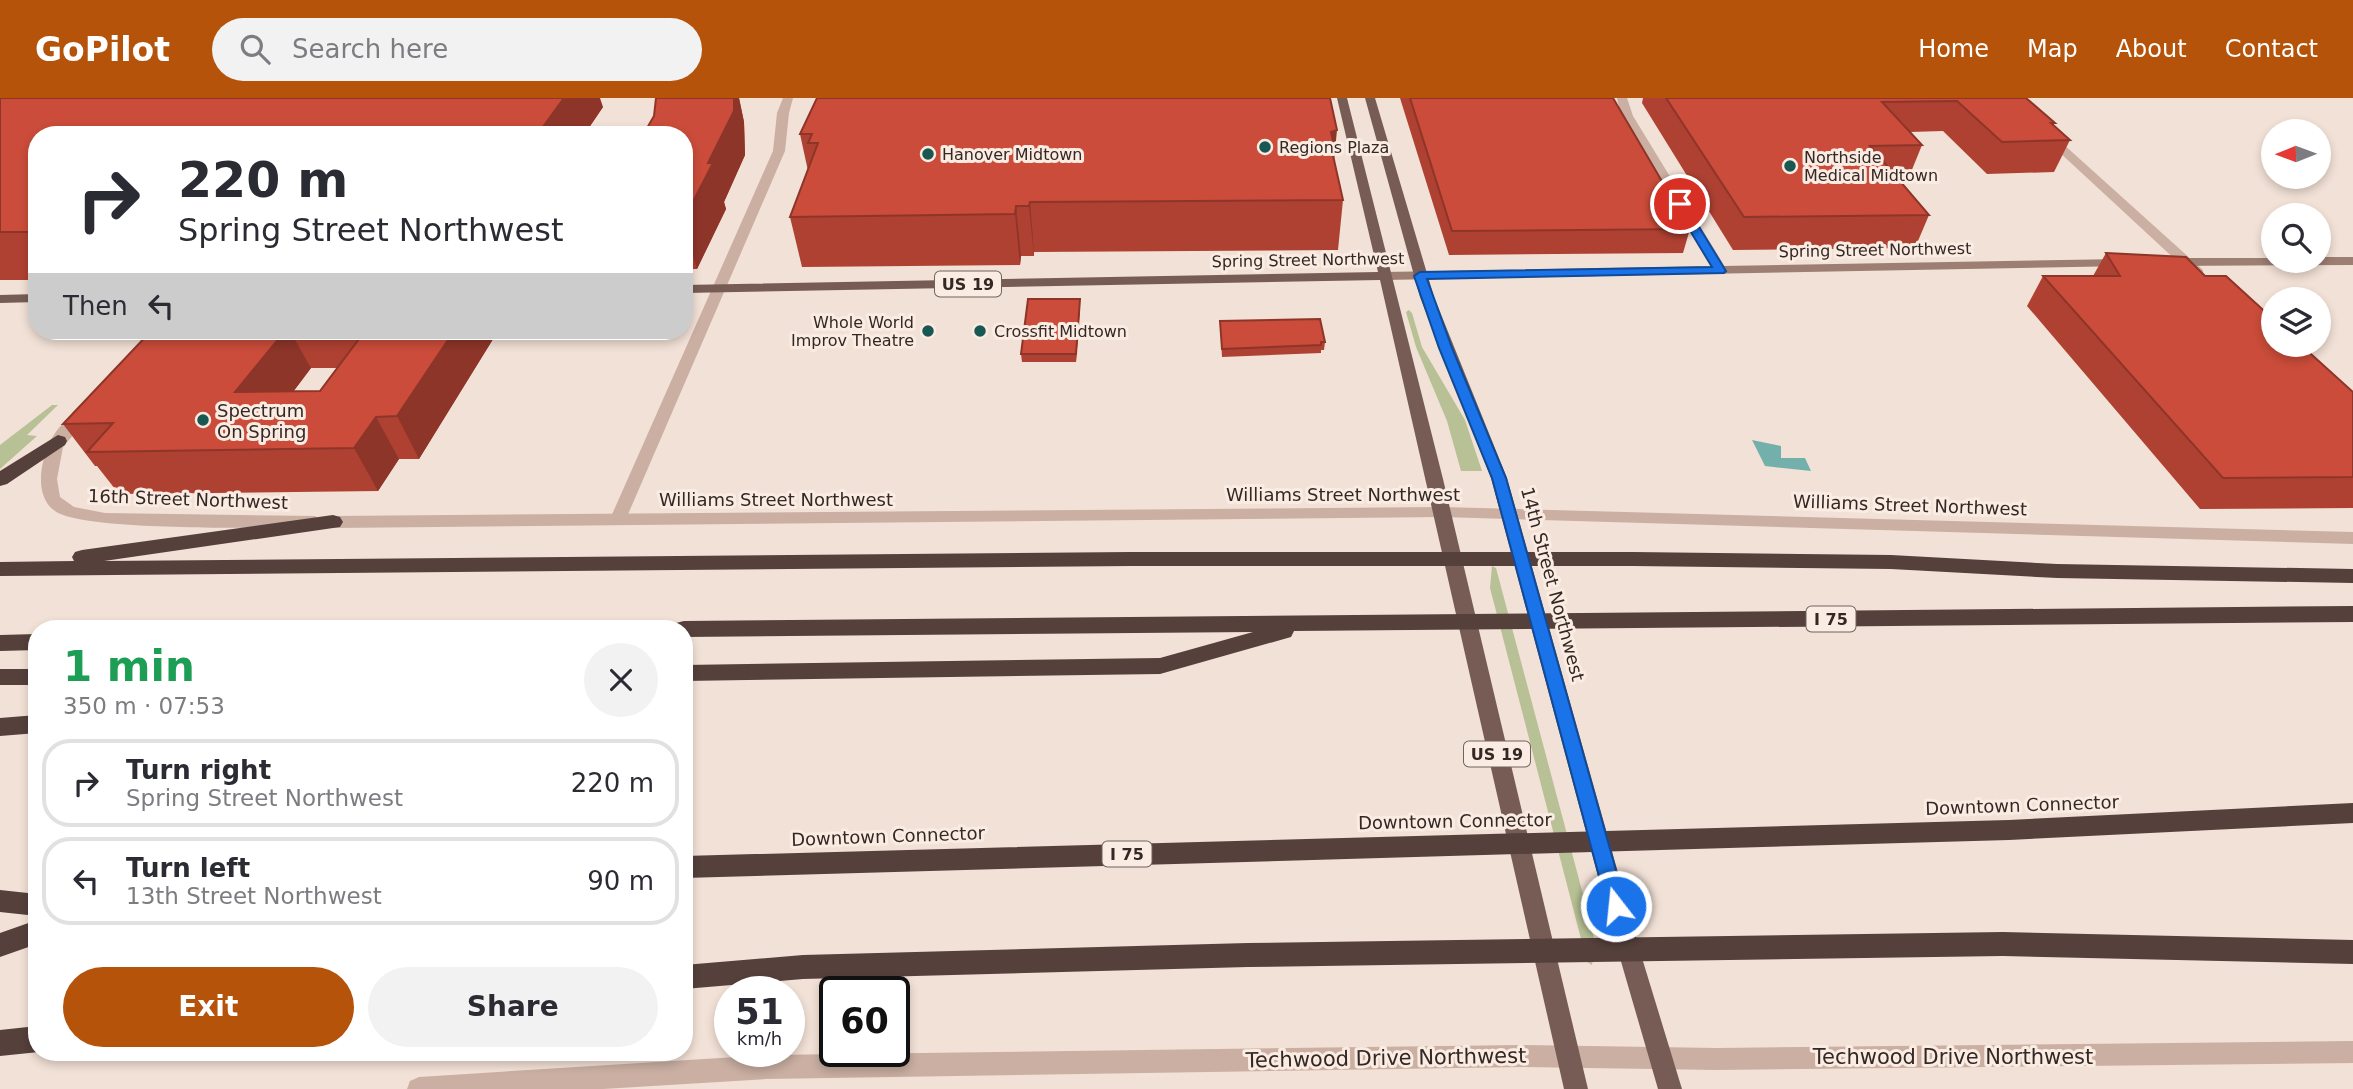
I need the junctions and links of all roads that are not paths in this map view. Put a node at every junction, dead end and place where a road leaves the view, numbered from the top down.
1 (788, 98) edge
2 (1342, 98) edge
3 (1370, 98) edge
4 (1622, 98) edge
5 (2039, 128) edge
6 (2353, 261) edge
7 (2187, 262) junction
8 (2131, 263) edge
9 (2155, 263) edge
10 (1720, 271) junction
11 (1385, 276) junction
12 (1420, 276) junction
13 (2210, 284) edge
14 (717, 288) junction
15 (693, 289) edge
16 (0, 299) edge
17 (28, 299) edge
18 (97, 400) edge
19 (58, 441) junction
20 (0, 481) edge
21 (1442, 512) junction
22 (1508, 515) junction
23 (618, 519) junction
24 (333, 523) junction
25 (2353, 538) edge
26 (0, 568) edge
27 (2353, 576) edge
28 (2353, 614) edge
29 (1308, 624) junction
30 (693, 629) edge
31 (28, 642) edge
32 (0, 643) edge
33 (693, 673) edge
34 (0, 677) edge
35 (28, 677) edge
36 (28, 725) edge
37 (0, 727) edge
38 (2353, 813) edge
39 (693, 867) edge
40 (0, 901) edge
41 (28, 904) edge
42 (28, 935) edge
43 (0, 945) edge
44 (2353, 952) edge
45 (693, 976) edge
46 (28, 1040) edge
47 (0, 1043) edge
48 (2353, 1052) edge
49 (1568, 1057) junction
50 (1661, 1059) junction
51 (419, 1089) edge
52 (1576, 1089) edge
53 (1670, 1089) edge

1 - 14 street
2 - 11 main road
3 - 12 main road, 14th Street Northwest
4 - 10 street
5 - 7 street
6 - 7 main road
7 - 9 main road
7 - 13 street
8 - 10 main road, Spring Street Northwest
10 - 12 main road, Spring Street Northwest
11 - 12 main road, Spring Street Northwest
11 - 14 main road, Spring Street Northwest / US 19
11 - 21 main road, US 19
12 - 22 main road, 14th Street Northwest
14 - 15 main road, Spring Street Northwest / US 19
14 - 23 street
16 - 17 main road
18 - 19 street, 16th Street Northwest
19 - 20 highway
19 - 24 street, 16th Street Northwest
21 - 22 street, Williams Street Northwest
21 - 23 street, Williams Street Northwest
21 - 49 main road, US 19
22 - 25 street, Williams Street Northwest
22 - 50 main road, 14th Street Northwest
23 - 24 street, Williams Street Northwest
24 - 26 highway
26 - 27 highway
28 - 29 highway, I 75
29 - 30 highway, I 75
29 - 33 highway
31 - 32 highway
34 - 35 highway
36 - 37 highway
38 - 39 highway, Downtown Connector / I 75
40 - 41 highway
42 - 43 highway
44 - 45 highway
46 - 47 highway
48 - 50 street, Techwood Drive Northwest
49 - 50 street, Techwood Drive Northwest
49 - 51 street, Techwood Drive Northwest
49 - 52 main road, US 19
50 - 53 main road, 14th Street Northwest

